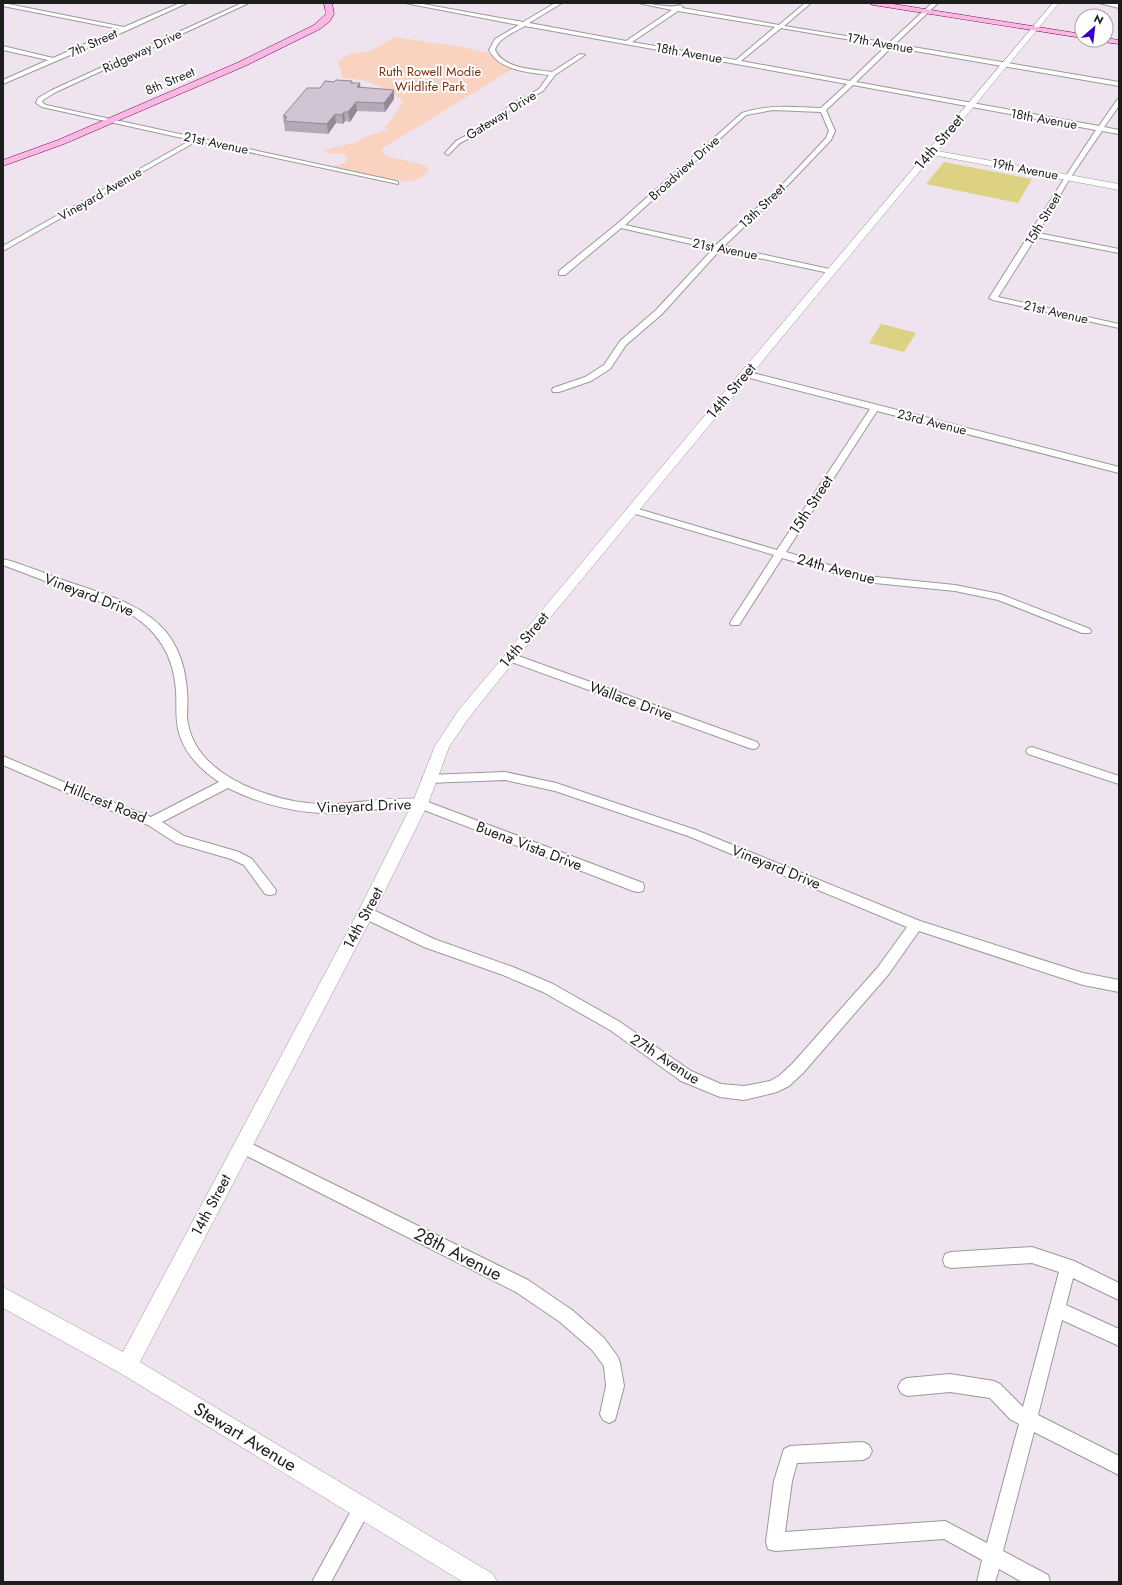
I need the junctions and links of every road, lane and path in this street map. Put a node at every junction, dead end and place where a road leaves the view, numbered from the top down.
1 (184, 3) edge
2 (246, 3) edge
3 (328, 3) edge
4 (408, 3) edge
5 (434, 3) edge
6 (559, 3) edge
7 (641, 3) edge
8 (685, 3) edge
9 (808, 3) edge
10 (873, 3) edge
11 (935, 3) edge
12 (1056, 3) edge
13 (1102, 3) edge
14 (3, 4) edge
15 (427, 6) junction
16 (1119, 6) edge
17 (676, 9) junction
18 (926, 12) junction
19 (523, 24) junction
20 (781, 26) junction
21 (126, 28) junction
22 (1036, 29) junction
23 (1074, 35) edge
24 (628, 42) junction
25 (890, 45) junction
26 (3, 48) edge
27 (582, 55) dead end
28 (55, 60) junction
29 (737, 62) junction
30 (1005, 64) junction
31 (553, 74) junction
32 (3, 82) edge
33 (852, 83) junction
34 (1119, 84) edge
35 (38, 101) joint
36 (1119, 101) edge
37 (970, 105) junction
38 (823, 110) junction
39 (111, 120) junction
40 (1099, 129) junction
41 (1119, 132) edge
42 (197, 139) junction
43 (931, 152) junction
44 (448, 153) dead end
45 (3, 163) edge
46 (1067, 178) junction
47 (396, 183) dead end
48 (1119, 187) edge
49 (620, 226) junction
50 (1034, 234) junction
51 (718, 248) junction
52 (3, 249) edge
53 (1119, 251) edge
54 (831, 272) junction
55 (562, 273) dead end
56 (993, 298) joint
57 (1119, 326) edge
58 (745, 374) junction
59 (556, 390) dead end
60 (875, 407) junction
61 (1119, 470) edge
62 (632, 510) junction
63 (779, 554) junction
64 (3, 562) edge
65 (735, 623) dead end
66 (1086, 631) dead end
67 (510, 657) junction
68 (753, 745) dead end
69 (1032, 751) dead end
70 (3, 760) edge
71 (428, 779) junction
72 (1119, 780) edge
73 (227, 783) junction
74 (420, 804) junction
75 (152, 822) junction
76 (638, 887) dead end
77 (270, 890) dead end
78 (366, 913) junction
79 (916, 925) junction
80 (1119, 986) edge
81 (242, 1146) junction
82 (950, 1260) dead end
83 (1068, 1268) junction
84 (1119, 1292) edge
85 (3, 1297) edge
86 (1057, 1309) junction
87 (1119, 1338) edge
88 (127, 1366) junction
89 (907, 1386) dead end
90 (609, 1414) dead end
91 (1028, 1420) junction
92 (863, 1451) dead end
93 (1119, 1466) edge
94 (362, 1508) junction
95 (993, 1556) junction
96 (321, 1582) edge
97 (485, 1582) edge
98 (986, 1582) edge
99 (1041, 1582) edge

1 - 21 street, 7th Street
2 - 35 street, Ridgeway Drive
3 - 39 main road, 8th Street
4 - 15 street, 18th Avenue
5 - 15 street
6 - 19 street
7 - 17 street, 17th Avenue
8 - 17 street
9 - 20 street
10 - 18 main road
11 - 18 street
12 - 22 street, 14th Street
13 - 16 street
14 - 21 street
15 - 19 street, 18th Avenue
17 - 20 street, 17th Avenue
17 - 24 street
18 - 22 main road
18 - 25 street
19 - 24 street, 18th Avenue
19 - 31 street
20 - 25 street, 17th Avenue
20 - 29 street
21 - 28 street, 7th Street
22 - 23 main road
22 - 30 street, 14th Street
24 - 29 street, 18th Avenue
25 - 30 street, 17th Avenue
25 - 33 street
26 - 28 street
27 - 31 street, Gateway Drive
28 - 32 street, 7th Street
29 - 33 street, 18th Avenue
30 - 34 street, 17th Avenue
30 - 37 street, 14th Street
31 - 44 street, Gateway Drive
33 - 37 street, 18th Avenue
33 - 38 street
35 - 39 street, 21st Avenue
36 - 40 street, 15th Street
37 - 40 street, 18th Avenue
37 - 43 street, 14th Street
38 - 49 street, Broadview Drive
38 - 51 street, 13th Street
39 - 42 street, 21st Avenue
39 - 45 main road, 8th Street
40 - 41 street, 18th Avenue
40 - 46 street, 15th Street
42 - 47 street, 21st Avenue
42 - 52 street, Vineyard Avenue
43 - 46 street, 19th Avenue
43 - 54 street, 14th Street
46 - 48 street, 19th Avenue
46 - 50 street, 15th Street
49 - 51 street, 21st Avenue
49 - 55 street, Broadview Drive
50 - 53 street
50 - 56 street, 15th Street
51 - 54 street, 21st Avenue
51 - 59 street, 13th Street
54 - 58 street, 14th Street
56 - 57 street, 21st Avenue
58 - 60 street, 23rd Avenue
58 - 62 street, 14th Street
60 - 61 street, 23rd Avenue
60 - 63 street, 15th Street
62 - 63 street, 24th Avenue
62 - 67 street, 14th Street
63 - 65 street, 15th Street
63 - 66 street, 24th Avenue
64 - 73 street, Vineyard Drive
67 - 68 street, Wallace Drive
67 - 71 street, 14th Street
69 - 72 street
70 - 75 street, Hillcrest Road
71 - 74 street, 14th Street
71 - 79 street, Vineyard Drive
73 - 74 street, Vineyard Drive
73 - 75 street, Hillcrest Road
74 - 76 street, Buena Vista Drive
74 - 78 street, 14th Street
75 - 77 street
78 - 79 street, 27th Avenue
78 - 81 street, 14th Street
79 - 80 street, Vineyard Drive
81 - 88 street, 14th Street
81 - 90 street, 28th Avenue
82 - 83 street
83 - 84 street
83 - 86 street
85 - 88 street, Stewart Avenue
86 - 87 street
86 - 91 street
88 - 94 street, Stewart Avenue
89 - 91 street
91 - 93 street
91 - 95 street
92 - 95 street
94 - 96 street
94 - 97 street, Stewart Avenue
95 - 98 street
95 - 99 street

